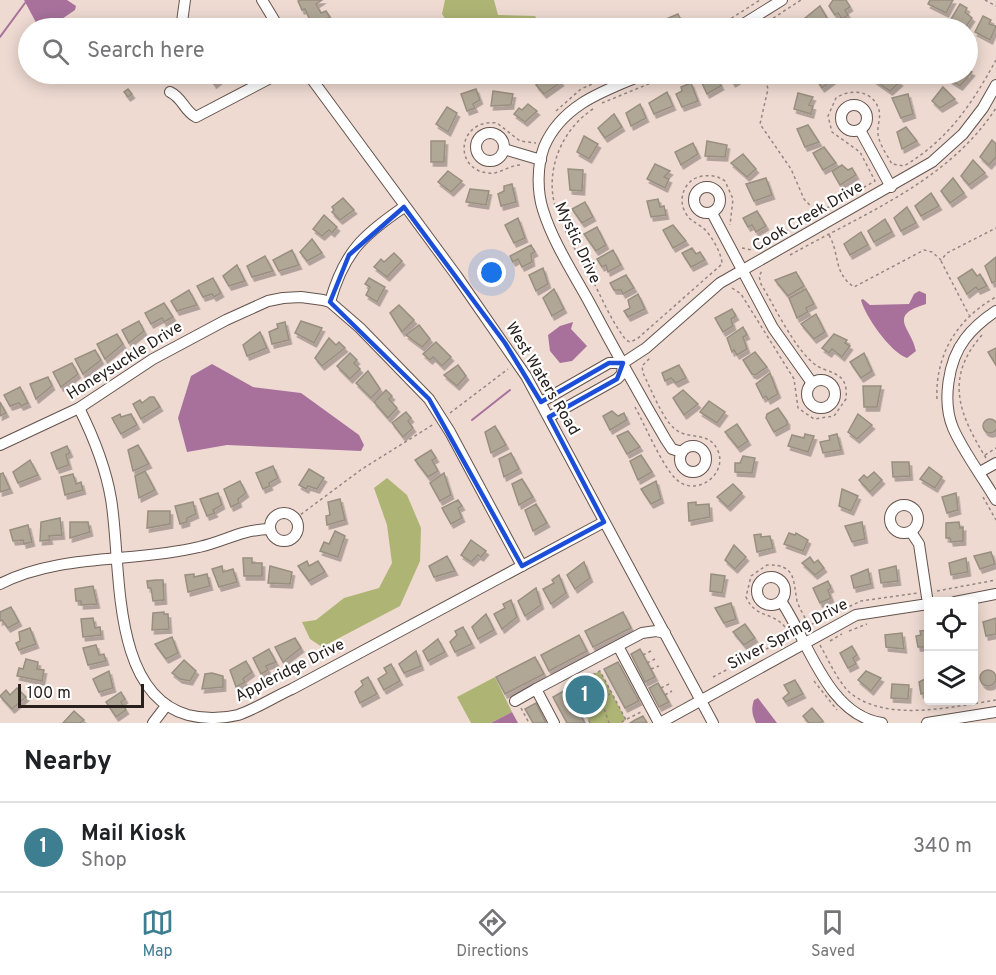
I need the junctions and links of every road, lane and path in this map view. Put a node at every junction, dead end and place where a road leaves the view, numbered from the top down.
1 (185, 0) edge
2 (262, 0) edge
3 (760, 0) edge
4 (782, 0) edge
5 (801, 0) edge
6 (985, 0) edge
7 (996, 6) edge
8 (183, 18) edge
9 (273, 18) edge
10 (732, 18) edge
11 (753, 18) edge
12 (773, 18) edge
13 (996, 60) edge
14 (259, 84) edge
15 (315, 84) edge
16 (623, 84) edge
17 (650, 84) edge
18 (767, 84) edge
19 (996, 85) edge
20 (170, 92) dead end
21 (996, 108) edge
22 (860, 130) dead end
23 (504, 149) dead end
24 (541, 160) junction
25 (897, 167) junction
26 (896, 172) dead end
27 (891, 187) junction
28 (404, 207) junction
29 (712, 213) dead end
30 (817, 214) junction
31 (730, 226) dead end
32 (996, 228) edge
33 (826, 229) junction
34 (738, 241) dead end
35 (782, 259) dead end
36 (941, 260) junction
37 (722, 263) junction
38 (727, 264) dead end
39 (764, 269) dead end
40 (741, 272) junction
41 (754, 274) dead end
42 (759, 274) junction
43 (738, 284) dead end
44 (735, 288) junction
45 (727, 290) dead end
46 (996, 297) edge
47 (330, 302) junction
48 (996, 311) edge
49 (969, 316) junction
50 (955, 331) dead end
51 (986, 331) dead end
52 (656, 353) dead end
53 (623, 363) junction
54 (508, 369) dead end
55 (812, 383) dead end
56 (632, 401) dead end
57 (541, 402) junction
58 (79, 408) junction
59 (452, 412) dead end
60 (549, 417) junction
61 (434, 424) dead end
62 (0, 445) edge
63 (996, 448) edge
64 (682, 452) dead end
65 (984, 455) junction
66 (993, 464) edge
67 (980, 472) junction
68 (996, 500) edge
69 (296, 518) junction
70 (604, 522) junction
71 (270, 529) junction
72 (911, 531) dead end
73 (117, 558) junction
74 (522, 566) junction
75 (0, 584) edge
76 (996, 594) edge
77 (927, 597) edge
78 (978, 598) edge
79 (781, 601) dead end
80 (924, 605) edge
81 (653, 612) junction
82 (876, 621) dead end
83 (642, 633) junction
84 (665, 633) junction
85 (818, 641) junction
86 (800, 644) junction
87 (618, 646) junction
88 (651, 651) dead end
89 (644, 655) dead end
90 (655, 658) dead end
91 (648, 663) dead end
92 (659, 666) dead end
93 (651, 669) dead end
94 (607, 673) dead end
95 (810, 673) dead end
96 (593, 674) junction
97 (602, 676) junction
98 (611, 680) dead end
99 (569, 683) dead end
100 (606, 683) junction
101 (669, 684) dead end
102 (571, 686) junction
103 (661, 688) dead end
104 (536, 689) junction
105 (615, 689) dead end
106 (672, 691) dead end
107 (611, 692) junction
108 (575, 694) junction
109 (665, 695) dead end
110 (571, 696) dead end
111 (619, 696) dead end
112 (600, 697) junction
113 (614, 699) junction
114 (700, 699) junction
115 (996, 699) edge
116 (579, 701) junction
117 (519, 703) joint
118 (574, 704) dead end
119 (623, 704) dead end
120 (166, 706) junction
121 (618, 706) junction
122 (603, 707) junction
123 (596, 708) junction
124 (583, 710) junction
125 (578, 711) dead end
126 (644, 712) dead end
127 (838, 712) dead end
128 (996, 712) edge
129 (528, 714) dead end
130 (586, 715) junction
131 (635, 715) junction
132 (525, 716) junction
133 (582, 718) dead end
134 (627, 719) junction
135 (637, 719) dead end
136 (530, 722) edge
137 (153, 723) edge
138 (554, 723) edge
139 (589, 723) edge
140 (609, 723) edge
141 (620, 723) edge
142 (630, 723) edge
143 (660, 723) edge
144 (713, 723) edge
145 (882, 723) edge
146 (927, 723) edge

1 - 8 street
2 - 9 street
3 - 10 path
4 - 11 street
5 - 12 path
6 - 7 path
13 - 25 path
14 - 20 street
15 - 28 street, West Waters Road
16 - 24 street, Mystic Drive
17 - 37 path
18 - 30 path
19 - 27 street, Cook Creek Drive
21 - 33 path
22 - 27 street
23 - 24 street
24 - 53 street, Mystic Drive
25 - 26 path
25 - 30 path
27 - 33 street, Cook Creek Drive
28 - 47 street
28 - 57 street, West Waters Road
29 - 40 street
30 - 33 path
30 - 34 path
31 - 37 path
32 - 36 path
33 - 35 path
33 - 36 path
33 - 40 street, Cook Creek Drive
36 - 49 path
37 - 38 path
39 - 42 path
40 - 53 street, Cook Creek Drive
40 - 55 street
41 - 42 path
42 - 44 path
43 - 44 path
44 - 45 path
46 - 49 path
47 - 58 street, Honeysuckle Drive
47 - 74 street
48 - 67 street
49 - 50 path
51 - 65 path
52 - 56 path
53 - 57 street, Cook Creek Drive
53 - 60 street, Cook Creek Drive
53 - 64 street, Mystic Drive
54 - 59 path
57 - 60 street, West Waters Road
58 - 62 street, Honeysuckle Drive
58 - 73 street
60 - 70 street, West Waters Road
61 - 69 path
63 - 65 path
65 - 66 path
66 - 67 street
67 - 68 street
69 - 71 street
69 - 71 street
70 - 74 street, Appleridge Drive
70 - 81 street, West Waters Road
71 - 73 street
72 - 77 street
73 - 75 street
73 - 120 street
74 - 120 street, Appleridge Drive
76 - 78 street
79 - 86 street
80 - 85 street, Silver Spring Drive
81 - 83 street
81 - 84 street, West Waters Road
82 - 85 path
83 - 84 street
83 - 87 street
84 - 114 street, West Waters Road
85 - 86 street, Silver Spring Drive
85 - 86 path
85 - 115 path
86 - 114 street, Silver Spring Drive
86 - 145 street
87 - 104 street
87 - 143 street
88 - 89 path
90 - 91 path
92 - 93 path
94 - 97 path
95 - 127 path
96 - 97 path
96 - 102 path
96 - 112 path
97 - 100 path
98 - 100 path
99 - 102 path
100 - 107 path
101 - 103 path
102 - 108 path
104 - 117 street
104 - 138 street
105 - 107 path
106 - 109 path
107 - 112 path
107 - 113 path
108 - 110 path
108 - 116 path
111 - 113 path
112 - 122 path
112 - 123 path
113 - 121 path
114 - 143 street, Silver Spring Drive
114 - 144 street, West Waters Road
116 - 118 path
116 - 124 path
117 - 132 path
119 - 121 path
120 - 137 street
121 - 134 path
122 - 123 path
122 - 140 path
123 - 124 path
124 - 125 path
124 - 130 path
126 - 131 path
128 - 146 street
129 - 132 path
130 - 133 path
130 - 139 path
131 - 134 path
131 - 135 path
132 - 136 path
134 - 141 path
134 - 142 path

